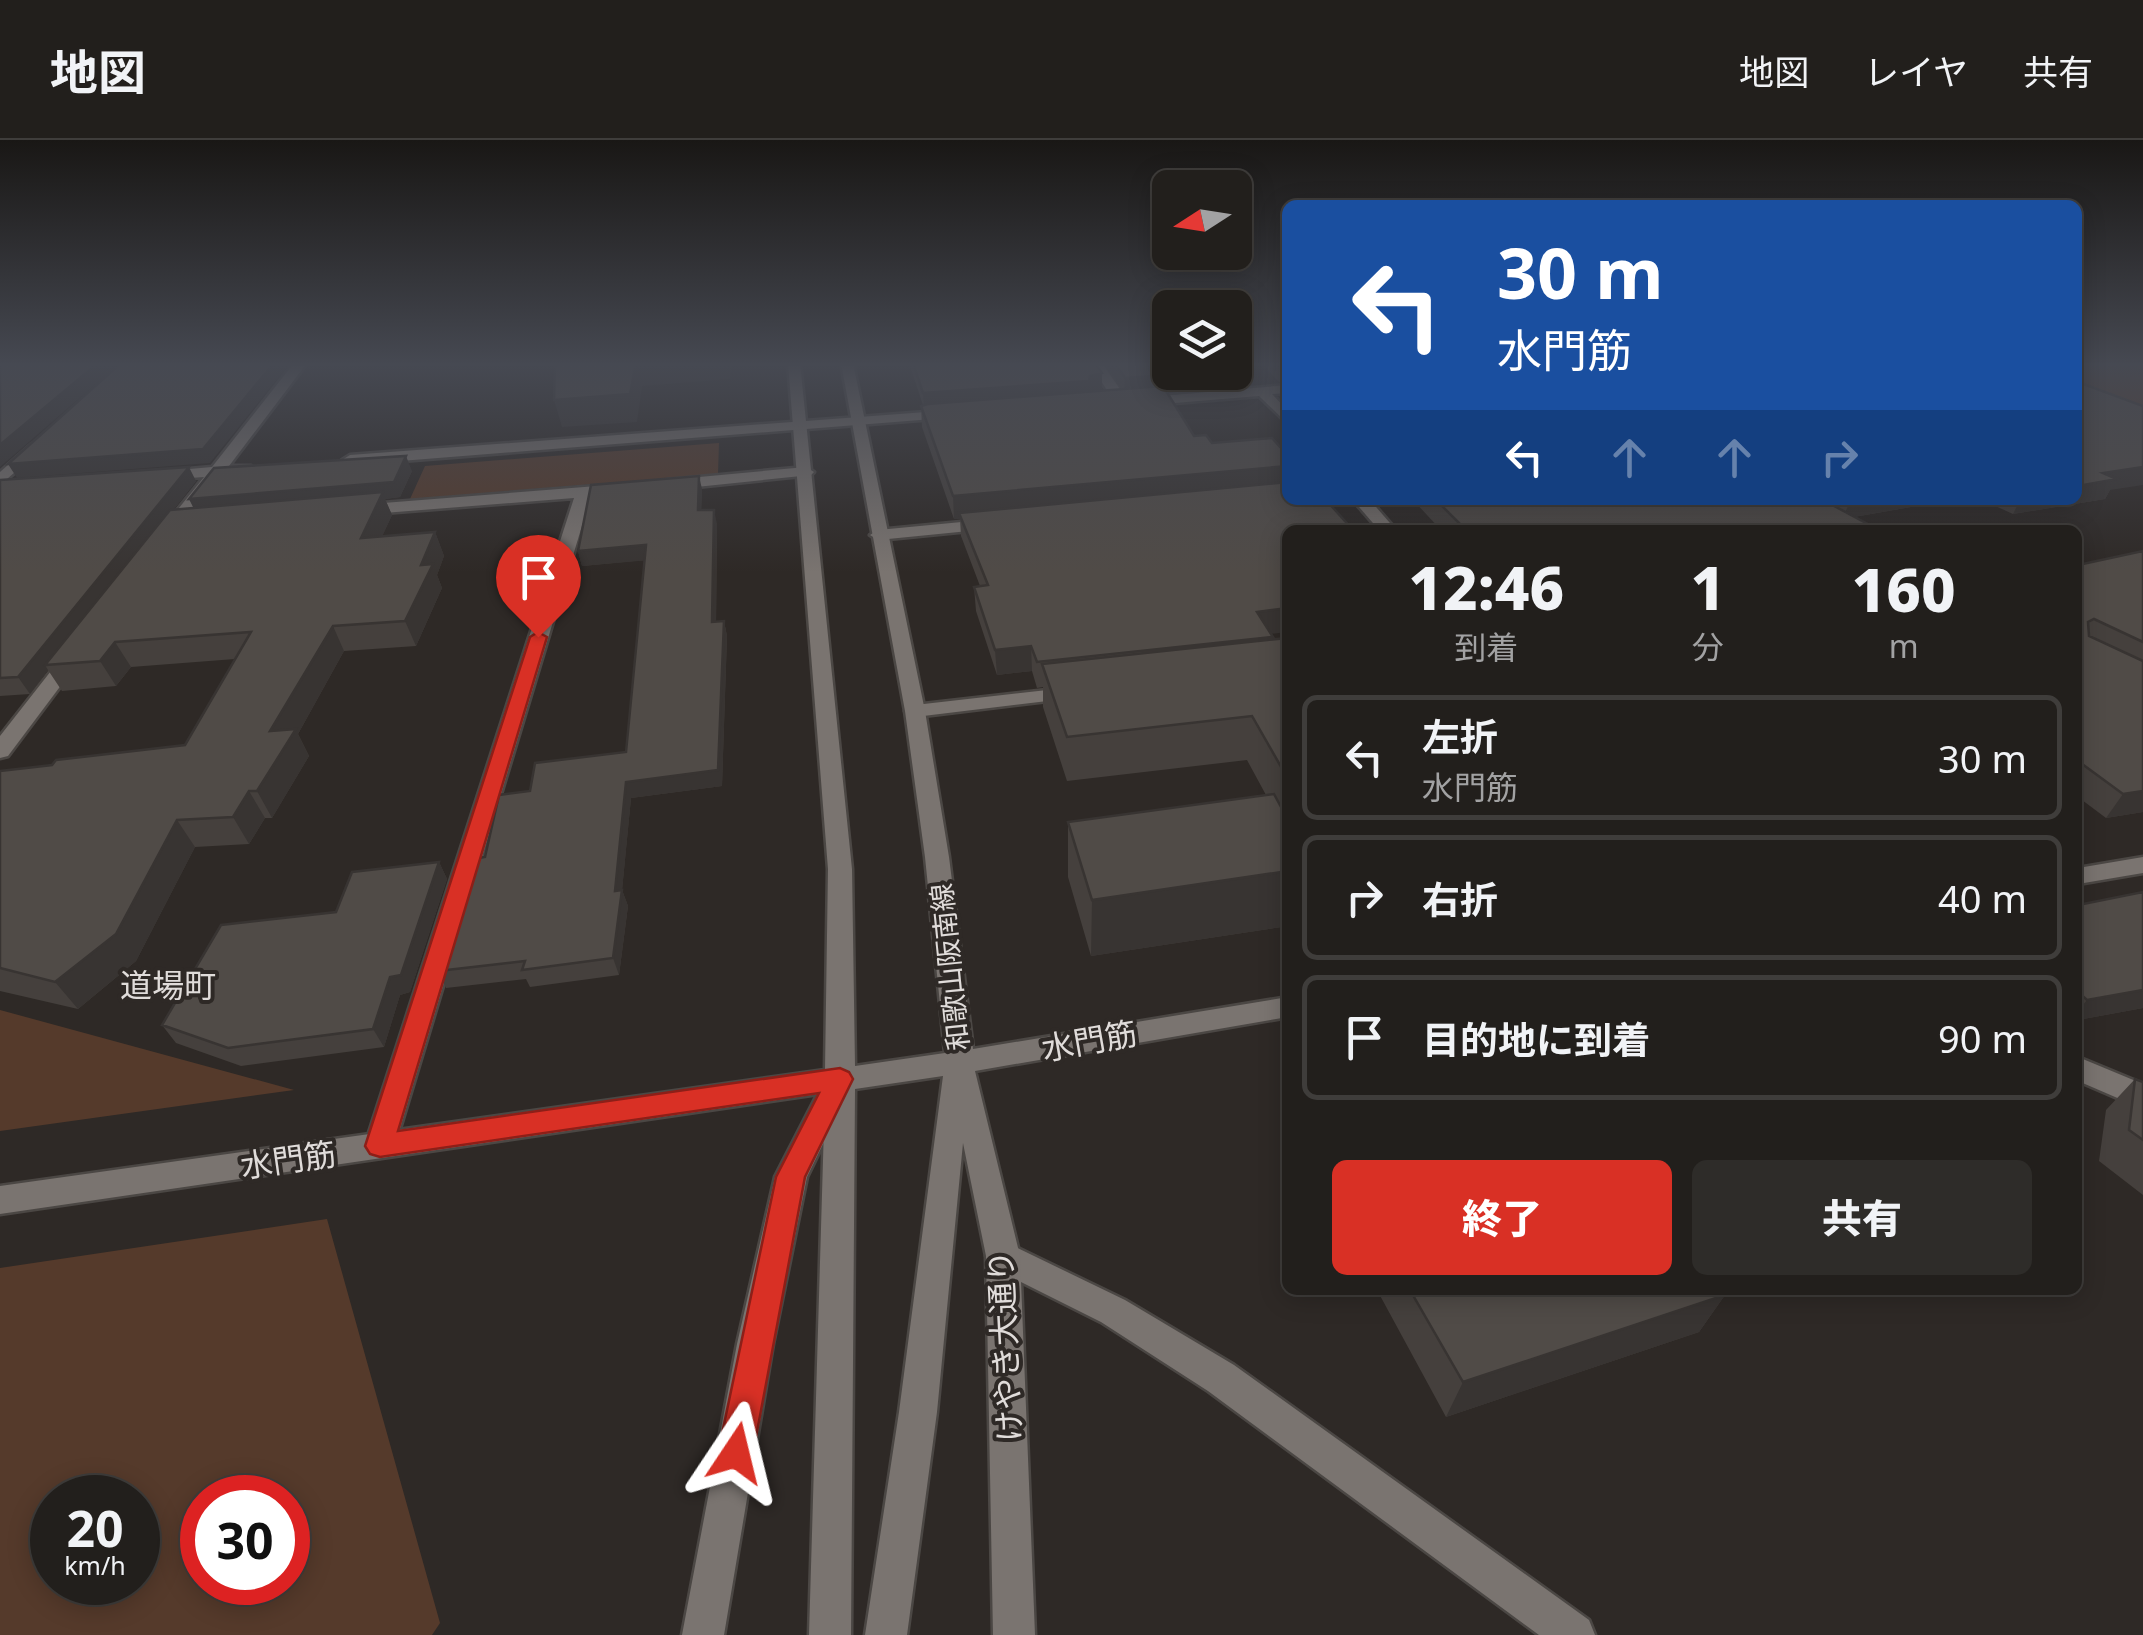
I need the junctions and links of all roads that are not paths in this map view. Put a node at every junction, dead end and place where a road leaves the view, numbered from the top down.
1 (247, 433) edge
2 (702, 433) edge
3 (801, 433) edge
4 (860, 433) edge
5 (44, 441) edge
6 (335, 462) edge
7 (258, 468) edge
8 (219, 470) junction
9 (806, 472) junction
10 (139, 477) edge
11 (0, 480) edge
12 (20, 486) edge
13 (643, 487) edge
14 (0, 488) edge
15 (623, 488) edge
16 (584, 492) junction
17 (1365, 505) edge
18 (350, 511) edge
19 (1002, 524) edge
20 (1383, 525) edge
21 (878, 535) junction
22 (151, 555) edge
23 (93, 631) edge
24 (1093, 691) edge
25 (914, 711) junction
26 (0, 751) edge
27 (2143, 866) edge
28 (2082, 875) edge
29 (1282, 1008) edge
30 (960, 1062) junction
31 (2082, 1070) edge
32 (840, 1079) junction
33 (2143, 1097) edge
34 (380, 1146) junction
35 (0, 1200) edge
36 (1003, 1256) junction
37 (703, 1635) edge
38 (830, 1635) edge
39 (886, 1635) edge
40 (1014, 1635) edge
41 (1574, 1635) edge

1 - 8 street
2 - 6 street
3 - 9 street
4 - 21 street, 和歌山阪南線
5 - 11 street
7 - 8 street
8 - 10 street
8 - 22 street
9 - 13 street
9 - 32 street
12 - 14 street
15 - 16 street
16 - 18 street
16 - 34 street
17 - 20 street
19 - 21 street
21 - 25 street, 和歌山阪南線
23 - 26 street
24 - 25 street
25 - 30 street, 和歌山阪南線
27 - 28 street
29 - 30 street, 水門筋
30 - 32 street, 水門筋
30 - 36 street, けやき大通り
30 - 39 street, 和歌山阪南線
31 - 33 street
32 - 34 street, 水門筋
32 - 37 street
32 - 38 street
34 - 35 street, 水門筋
36 - 40 street, けやき大通り
36 - 41 street

